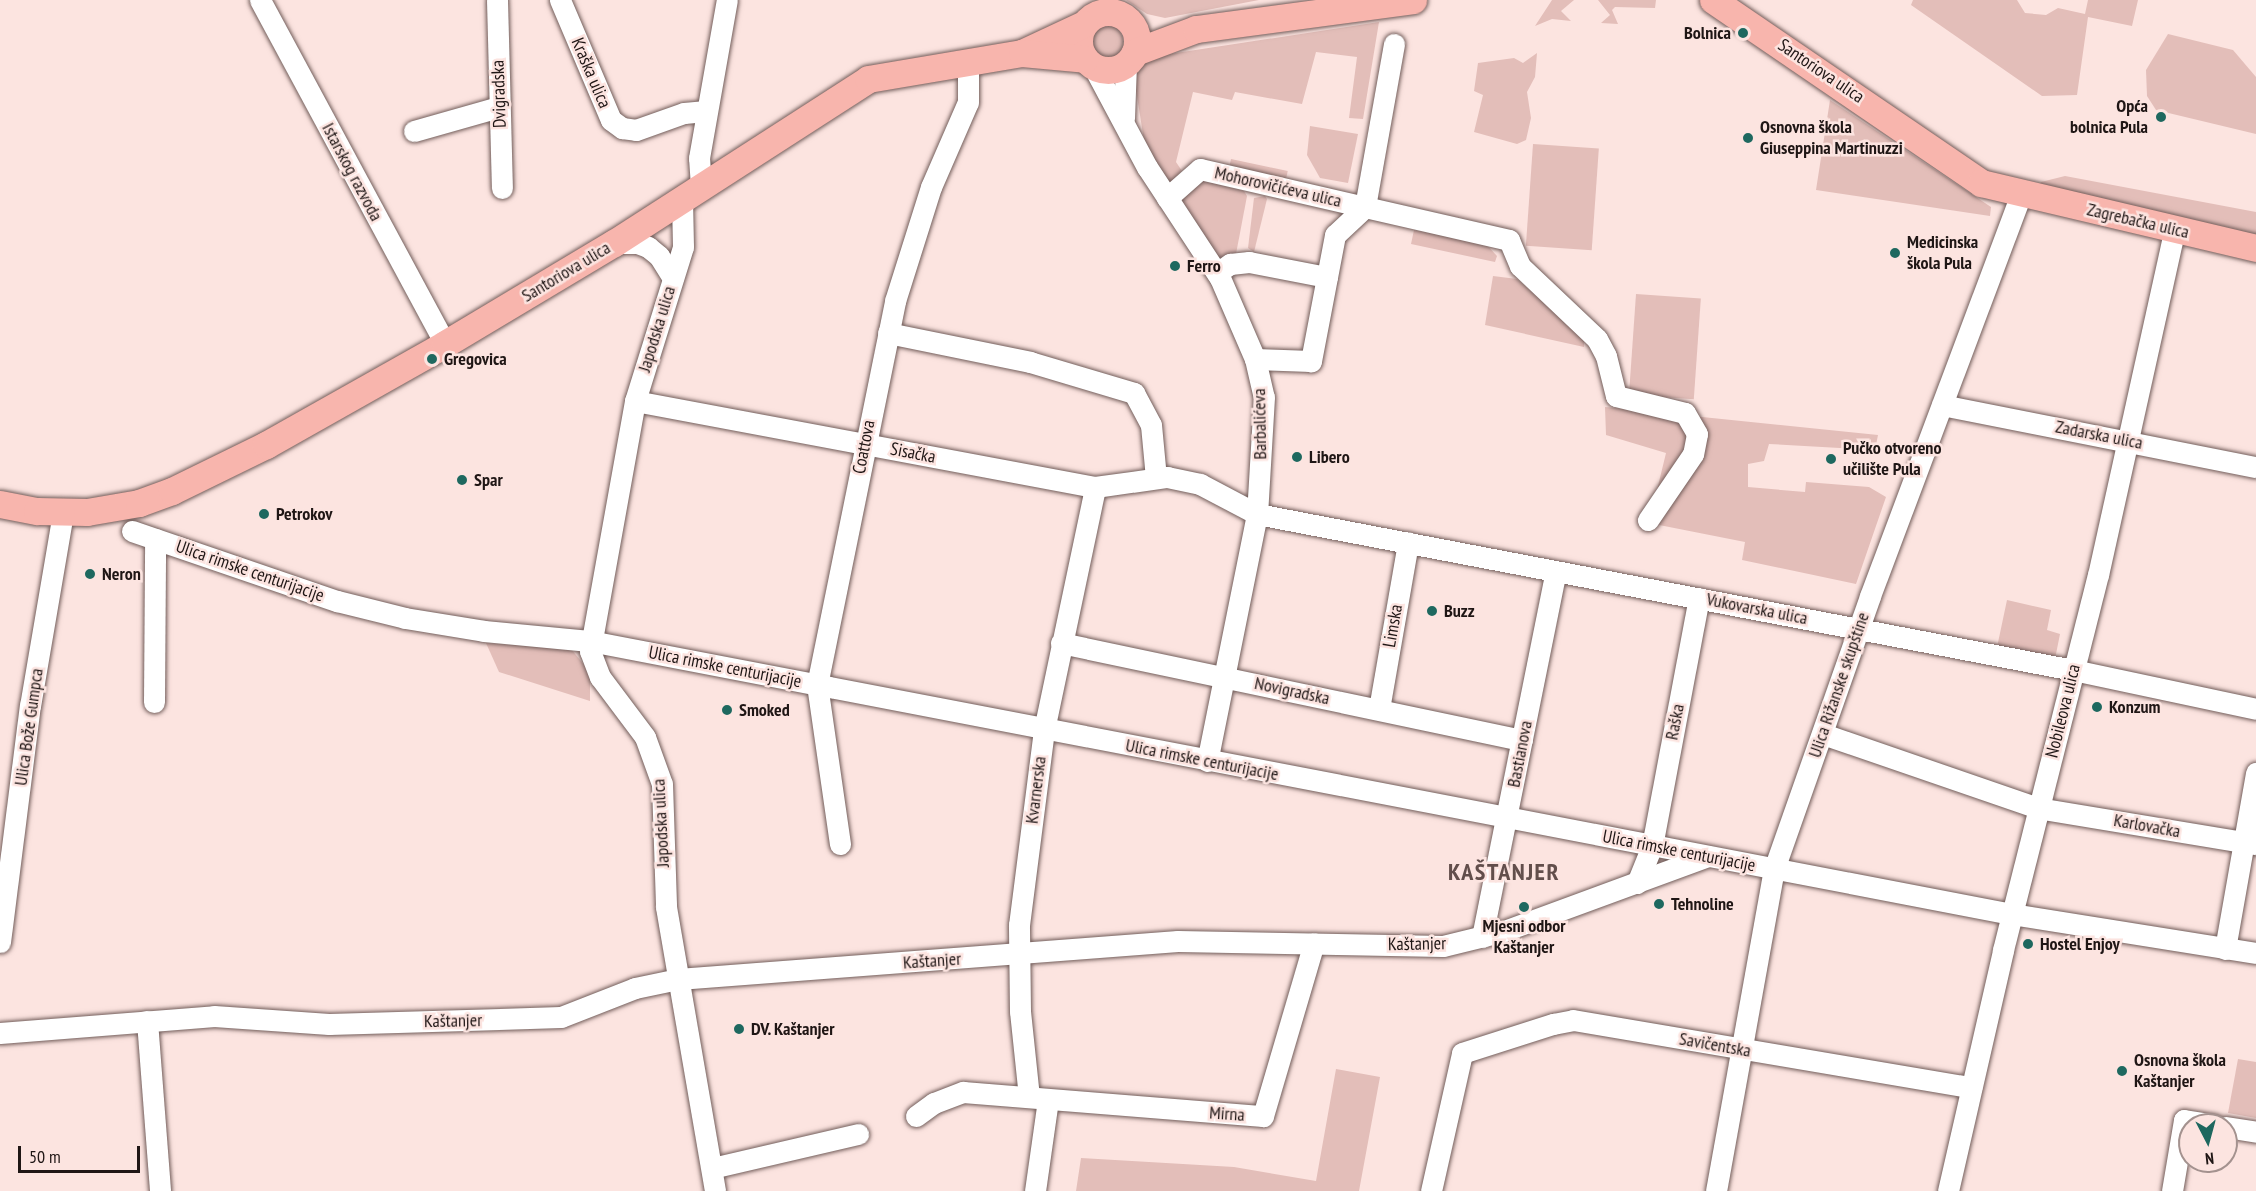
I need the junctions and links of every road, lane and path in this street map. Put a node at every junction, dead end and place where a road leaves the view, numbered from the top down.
1 (260, 0) edge
2 (497, 0) edge
3 (560, 0) edge
4 (726, 0) edge
5 (1413, 0) edge
6 (1713, 0) edge
7 (1128, 19) junction
8 (1084, 24) junction
9 (1196, 29) junction
10 (1394, 44) dead end
11 (1022, 53) junction
12 (1130, 57) junction
13 (968, 61) junction
14 (1089, 62) junction
15 (499, 106) junction
16 (706, 111) junction
17 (1124, 118) junction
18 (414, 131) dead end
19 (502, 188) dead end
20 (2021, 195) junction
21 (686, 196) junction
22 (1167, 198) junction
23 (1365, 207) junction
24 (2175, 229) junction
25 (614, 243) junction
26 (2256, 248) edge
27 (675, 272) junction
28 (1217, 273) junction
29 (1327, 277) junction
30 (888, 333) junction
31 (445, 344) junction
32 (1255, 359) junction
33 (635, 401) junction
34 (1942, 405) junction
35 (2125, 441) junction
36 (865, 444) junction
37 (2256, 467) edge
38 (1156, 478) junction
39 (1095, 487) junction
40 (0, 504) edge
41 (63, 513) junction
42 (1257, 514) junction
43 (1648, 520) dead end
44 (132, 531) dead end
45 (155, 539) junction
46 (1408, 543) junction
47 (1556, 571) junction
48 (1699, 598) junction
49 (1859, 629) junction
50 (590, 641) junction
51 (1061, 643) junction
52 (2073, 670) junction
53 (1223, 676) junction
54 (817, 686) junction
55 (154, 702) dead end
56 (1379, 709) junction
57 (2256, 709) edge
58 (1044, 730) junction
59 (1823, 734) junction
60 (1522, 740) junction
61 (1207, 761) junction
62 (2256, 772) edge
63 (2038, 808) junction
64 (1508, 818) junction
65 (840, 844) dead end
66 (2250, 844) edge
67 (1652, 846) junction
68 (1708, 856) junction
69 (1774, 869) junction
70 (1636, 884) junction
71 (2012, 914) junction
72 (1482, 938) junction
73 (0, 942) edge
74 (1314, 943) junction
75 (2225, 949) junction
76 (2256, 953) edge
77 (1018, 955) junction
78 (678, 979) junction
79 (147, 1020) junction
80 (0, 1033) edge
81 (1742, 1049) junction
82 (1971, 1087) junction
83 (1039, 1098) junction
84 (916, 1116) dead end
85 (2238, 1129) edge
86 (2256, 1132) edge
87 (858, 1134) dead end
88 (2178, 1155) edge
89 (712, 1184) edge
90 (160, 1191) edge
91 (1035, 1191) edge
92 (1431, 1191) edge
93 (1716, 1191) edge
94 (1948, 1191) edge
95 (2172, 1191) edge

1 - 31 street, Istarskog razvoda
2 - 15 street, Dvigradska
3 - 16 street, Kraška ulica
4 - 16 street
5 - 9 main road
6 - 20 main road, Santoriova ulica
7 - 8 main road
7 - 9 main road
7 - 12 main road
8 - 11 main road, Santoriova ulica
8 - 14 main road
9 - 12 main road
10 - 23 street, Mohorovičićeva ulica
11 - 13 main road, Santoriova ulica
11 - 14 main road, Santoriova ulica
12 - 14 main road
12 - 17 street
13 - 21 main road, Santoriova ulica
13 - 30 street, Coattova
14 - 17 street, Barbalićeva
15 - 18 street
15 - 19 street, Dvigradska
16 - 21 street
17 - 22 street, Barbalićeva
20 - 24 main road, Zagrebačka ulica
20 - 34 street, Ulica Rižanske skupštine
21 - 25 main road, Santoriova ulica
21 - 27 street, Japodska ulica
22 - 23 street, Mohorovičićeva ulica
22 - 28 street, Barbalićeva
23 - 29 street, Mohorovičićeva ulica
23 - 43 street, Mohorovičićeva ulica
24 - 26 main road, Zagrebačka ulica
24 - 35 street, Nobileova ulica
25 - 27 street
25 - 31 main road, Santoriova ulica
27 - 33 street, Japodska ulica
28 - 29 street
28 - 32 street, Barbalićeva
29 - 32 street, Mohorovičićeva ulica
30 - 36 street, Coattova
30 - 38 street
31 - 41 main road, Santoriova ulica
32 - 42 street, Barbalićeva
33 - 36 street, Sisačka
33 - 50 street, Japodska ulica
34 - 35 street, Zadarska ulica
34 - 49 street, Ulica Rižanske skupštine
35 - 37 street, Zadarska ulica
35 - 52 street, Nobileova ulica
36 - 39 street, Sisačka
36 - 54 street, Coattova
38 - 39 street, Sisačka
38 - 42 street, Sisačka
39 - 51 street, Kvarnerska
40 - 41 main road
41 - 73 street, Ulica Bože Gumpca
42 - 46 street, Vukovarska ulica
42 - 53 street, Barbalićeva
44 - 45 street, Ulica rimske centurijacije
45 - 50 street, Ulica rimske centurijacije
45 - 55 street, Ulica rimske centurijacije
46 - 47 street, Vukovarska ulica
46 - 56 street, Limska
47 - 48 street, Vukovarska ulica
47 - 60 street, Bastianova
48 - 49 street, Vukovarska ulica
48 - 67 street, Raška
49 - 52 street, Vukovarska ulica
49 - 59 street, Ulica Rižanske skupštine
50 - 54 street, Ulica rimske centurijacije
50 - 78 street, Japodska ulica
51 - 53 street, Novigradska
51 - 58 street, Kvarnerska
52 - 57 street, Vukovarska ulica
52 - 63 street, Nobileova ulica
53 - 56 street, Novigradska
53 - 61 street, Barbalićeva
54 - 58 street, Ulica rimske centurijacije
54 - 65 street, Coattova
56 - 60 street, Novigradska
58 - 61 street, Ulica rimske centurijacije
58 - 77 street, Kvarnerska
59 - 63 street, Karlovačka
59 - 69 street, Ulica Rižanske skupštine
60 - 64 street, Bastianova
61 - 64 street, Ulica rimske centurijacije
62 - 66 street
63 - 66 street, Karlovačka
63 - 71 street, Nobileova ulica
64 - 67 street, Ulica rimske centurijacije
64 - 72 street, Bastianova
66 - 75 street
67 - 68 street, Ulica rimske centurijacije
67 - 70 street, Raška
68 - 69 street, Ulica rimske centurijacije
68 - 70 street, Kaštanjer
69 - 71 street, Ulica rimske centurijacije
69 - 81 street, Ulica Rižanske skupštine
70 - 72 street, Kaštanjer
71 - 75 street, Ulica rimske centurijacije
71 - 82 street, Nobileova ulica
72 - 74 street, Kaštanjer
74 - 77 street, Kaštanjer
74 - 83 street, Mirna
75 - 76 street, Ulica rimske centurijacije
77 - 78 street, Kaštanjer
77 - 83 street, Kvarnerska
78 - 79 street, Kaštanjer
78 - 89 street, Japodska ulica
79 - 80 street, Kaštanjer
79 - 90 street
81 - 82 street, Savičentska
81 - 92 street, Savičentska
81 - 93 street, Ulica Rižanske skupštine
82 - 94 street, Nobileova ulica
83 - 84 street, Mirna
83 - 91 street
85 - 86 street
87 - 89 street
88 - 95 street

